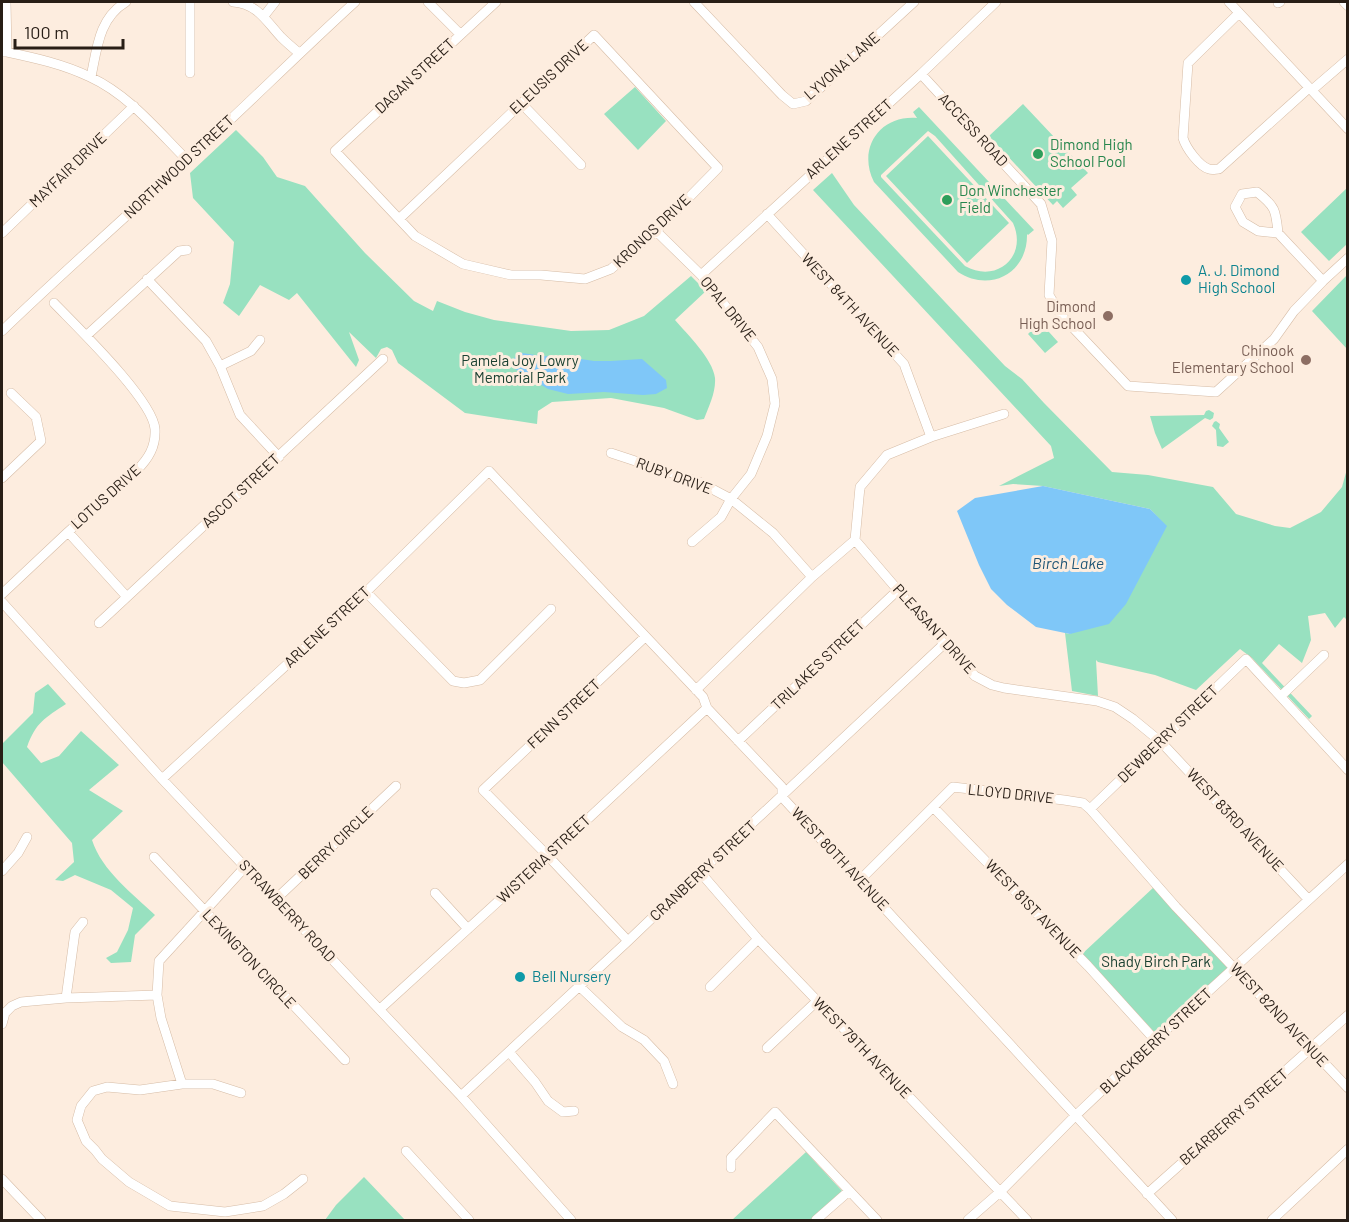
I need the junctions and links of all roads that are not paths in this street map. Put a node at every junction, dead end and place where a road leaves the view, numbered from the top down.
1 (6, 2) edge
2 (190, 2) edge
3 (233, 2) edge
4 (275, 2) edge
5 (355, 2) edge
6 (428, 2) edge
7 (496, 2) edge
8 (694, 2) edge
9 (914, 2) edge
10 (996, 2) edge
11 (1229, 2) edge
12 (1344, 2) edge
13 (120, 3) edge
14 (1347, 6) edge
15 (1239, 13) junction
16 (264, 16) junction
17 (460, 34) junction
18 (4, 52) edge
19 (298, 53) junction
20 (1347, 59) edge
21 (190, 73) dead end
22 (921, 74) junction
23 (91, 77) junction
24 (1311, 89) junction
25 (521, 103) junction
26 (134, 106) junction
27 (1347, 129) edge
28 (335, 151) joint
29 (187, 160) junction
30 (581, 165) dead end
31 (718, 168) joint
32 (767, 214) junction
33 (399, 219) junction
34 (656, 231) junction
35 (2, 233) edge
36 (1278, 233) junction
37 (187, 250) dead end
38 (1347, 258) edge
39 (701, 275) junction
40 (147, 279) junction
41 (1323, 281) junction
42 (54, 303) dead end
43 (2, 331) edge
44 (86, 336) junction
45 (260, 340) dead end
46 (383, 359) dead end
47 (220, 366) junction
48 (11, 393) dead end
49 (1004, 414) dead end
50 (931, 437) junction
51 (611, 453) dead end
52 (279, 457) junction
53 (489, 471) joint
54 (2, 478) edge
55 (731, 499) junction
56 (68, 532) junction
57 (855, 540) junction
58 (692, 542) dead end
59 (812, 577) junction
60 (897, 590) junction
61 (366, 592) junction
62 (2, 594) edge
63 (127, 597) junction
64 (2, 602) edge
65 (551, 609) dead end
66 (99, 623) dead end
67 (645, 637) junction
68 (944, 644) junction
69 (1324, 656) dead end
70 (696, 690) junction
71 (1281, 696) junction
72 (707, 708) junction
73 (738, 741) junction
74 (1161, 742) junction
75 (1347, 770) edge
76 (162, 778) junction
77 (396, 786) dead end
78 (782, 797) junction
79 (933, 807) junction
80 (1090, 809) junction
81 (27, 837) dead end
82 (548, 856) junction
83 (154, 857) dead end
84 (1347, 864) edge
85 (245, 867) junction
86 (2, 871) edge
87 (700, 872) junction
88 (860, 880) junction
89 (435, 894) dead end
90 (276, 899) junction
91 (1308, 899) junction
92 (205, 912) junction
93 (83, 922) dead end
94 (468, 929) junction
95 (758, 939) junction
96 (628, 941) junction
97 (1235, 968) junction
98 (579, 987) junction
99 (710, 987) dead end
100 (157, 994) junction
101 (66, 998) junction
102 (817, 1001) junction
103 (380, 1010) junction
104 (1347, 1015) edge
105 (2, 1024) edge
106 (1155, 1040) junction
107 (767, 1048) dead end
108 (1311, 1049) junction
109 (509, 1052) junction
110 (345, 1060) dead end
111 (182, 1084) junction
112 (673, 1084) dead end
113 (1347, 1088) edge
114 (242, 1093) dead end
115 (461, 1096) junction
116 (574, 1111) dead end
117 (1075, 1116) junction
118 (1347, 1149) edge
119 (406, 1151) dead end
120 (731, 1168) dead end
121 (2, 1179) edge
122 (303, 1179) dead end
123 (849, 1191) junction
124 (1000, 1192) junction
125 (1147, 1194) junction
126 (223, 1216) edge
127 (41, 1221) edge
128 (469, 1221) edge
129 (571, 1221) edge
130 (816, 1221) edge
131 (877, 1221) edge
132 (968, 1221) edge
133 (1027, 1221) edge
134 (1172, 1221) edge
135 (1272, 1221) edge

1 - 18 street
2 - 21 street
3 - 16 street
4 - 16 street
5 - 19 street, NORTHWOOD STREET
6 - 17 street
7 - 17 street, DAGAN STREET
8 - 9 street, LYVONA LANE
10 - 22 street, ARLENE STREET
11 - 15 street
12 - 14 street
13 - 23 street
15 - 24 street
15 - 24 street
16 - 19 street
17 - 28 street, DAGAN STREET
18 - 23 street
19 - 29 street, NORTHWOOD STREET
20 - 24 street
22 - 32 street, ARLENE STREET
22 - 41 street, ACCESS ROAD
23 - 26 street
24 - 27 street
25 - 30 street
25 - 31 street, ELEUSIS DRIVE
25 - 33 street, ELEUSIS DRIVE
26 - 29 street
26 - 35 street, MAYFAIR DRIVE
28 - 33 street, KRONOS DRIVE
29 - 43 street, NORTHWOOD STREET
31 - 34 street, KRONOS DRIVE
32 - 39 street, ARLENE STREET
32 - 50 street, WEST 84TH AVENUE
33 - 34 street, KRONOS DRIVE
34 - 39 street, OPAL DRIVE
36 - 36 street
36 - 41 street
37 - 40 street
38 - 41 street
39 - 55 street, OPAL DRIVE
40 - 44 street
40 - 47 street
42 - 44 street, LOTUS DRIVE
44 - 56 street, LOTUS DRIVE
45 - 47 street
46 - 52 street, ASCOT STREET
47 - 52 street
48 - 54 street
49 - 50 street
50 - 57 street
51 - 55 street, RUBY DRIVE
52 - 63 street, ASCOT STREET
53 - 61 street, ARLENE STREET
53 - 67 street, WEST 80TH AVENUE
55 - 58 street, OPAL DRIVE
55 - 59 street, RUBY DRIVE
56 - 62 street, LOTUS DRIVE
56 - 63 street
57 - 59 street
57 - 60 street, PLEASANT DRIVE
59 - 70 street
60 - 68 street, PLEASANT DRIVE
60 - 73 street, TRILAKES STREET
61 - 65 street
61 - 76 street, ARLENE STREET
63 - 66 street, ASCOT STREET
64 - 76 street, STRAWBERRY ROAD
67 - 70 street, WEST 80TH AVENUE
67 - 82 street, FENN STREET
68 - 74 street, PLEASANT DRIVE
68 - 78 street, CRANBERRY STREET
69 - 71 street
70 - 72 street, WEST 80TH AVENUE
71 - 74 street, DEWBERRY STREET
71 - 75 street
72 - 73 street, WEST 80TH AVENUE
72 - 82 street, WISTERIA STREET
73 - 78 street, WEST 80TH AVENUE
74 - 80 street, DEWBERRY STREET
74 - 91 street, WEST 83RD AVENUE
76 - 85 street, STRAWBERRY ROAD
77 - 90 street, BERRY CIRCLE
78 - 87 street, CRANBERRY STREET
78 - 88 street, WEST 80TH AVENUE
79 - 80 street, LLOYD DRIVE
79 - 88 street, LLOYD DRIVE
79 - 106 street, WEST 81ST AVENUE
80 - 97 street, WEST 82ND AVENUE
81 - 86 street
82 - 94 street, WISTERIA STREET
82 - 96 street
83 - 92 street, LEXINGTON CIRCLE
84 - 91 street, BLACKBERRY STREET
85 - 90 street, STRAWBERRY ROAD
85 - 92 street
87 - 95 street, WEST 79TH AVENUE
87 - 96 street, CRANBERRY STREET
88 - 117 street, WEST 80TH AVENUE
89 - 94 street
90 - 103 street, STRAWBERRY ROAD
91 - 97 street, BLACKBERRY STREET
92 - 100 street
92 - 110 street, LEXINGTON CIRCLE
93 - 101 street
94 - 103 street, WISTERIA STREET
95 - 99 street
95 - 102 street, WEST 79TH AVENUE
96 - 98 street, CRANBERRY STREET
97 - 106 street, BLACKBERRY STREET
97 - 108 street, WEST 82ND AVENUE
98 - 109 street, CRANBERRY STREET
98 - 112 street
100 - 101 street
100 - 111 street
101 - 105 street
102 - 107 street
102 - 124 street, WEST 79TH AVENUE
103 - 115 street, STRAWBERRY ROAD
104 - 108 street, BEARBERRY STREET
106 - 117 street, BLACKBERRY STREET
108 - 113 street, WEST 82ND AVENUE
108 - 125 street, BEARBERRY STREET
109 - 115 street, CRANBERRY STREET
109 - 116 street
111 - 114 street
111 - 126 street
115 - 129 street, STRAWBERRY ROAD
117 - 124 street, BLACKBERRY STREET
117 - 125 street, WEST 80TH AVENUE
118 - 135 street
119 - 128 street
120 - 123 street
121 - 127 street
122 - 126 street
123 - 130 street
123 - 131 street
124 - 132 street, BLACKBERRY STREET
124 - 133 street, WEST 79TH AVENUE
125 - 134 street, WEST 80TH AVENUE

